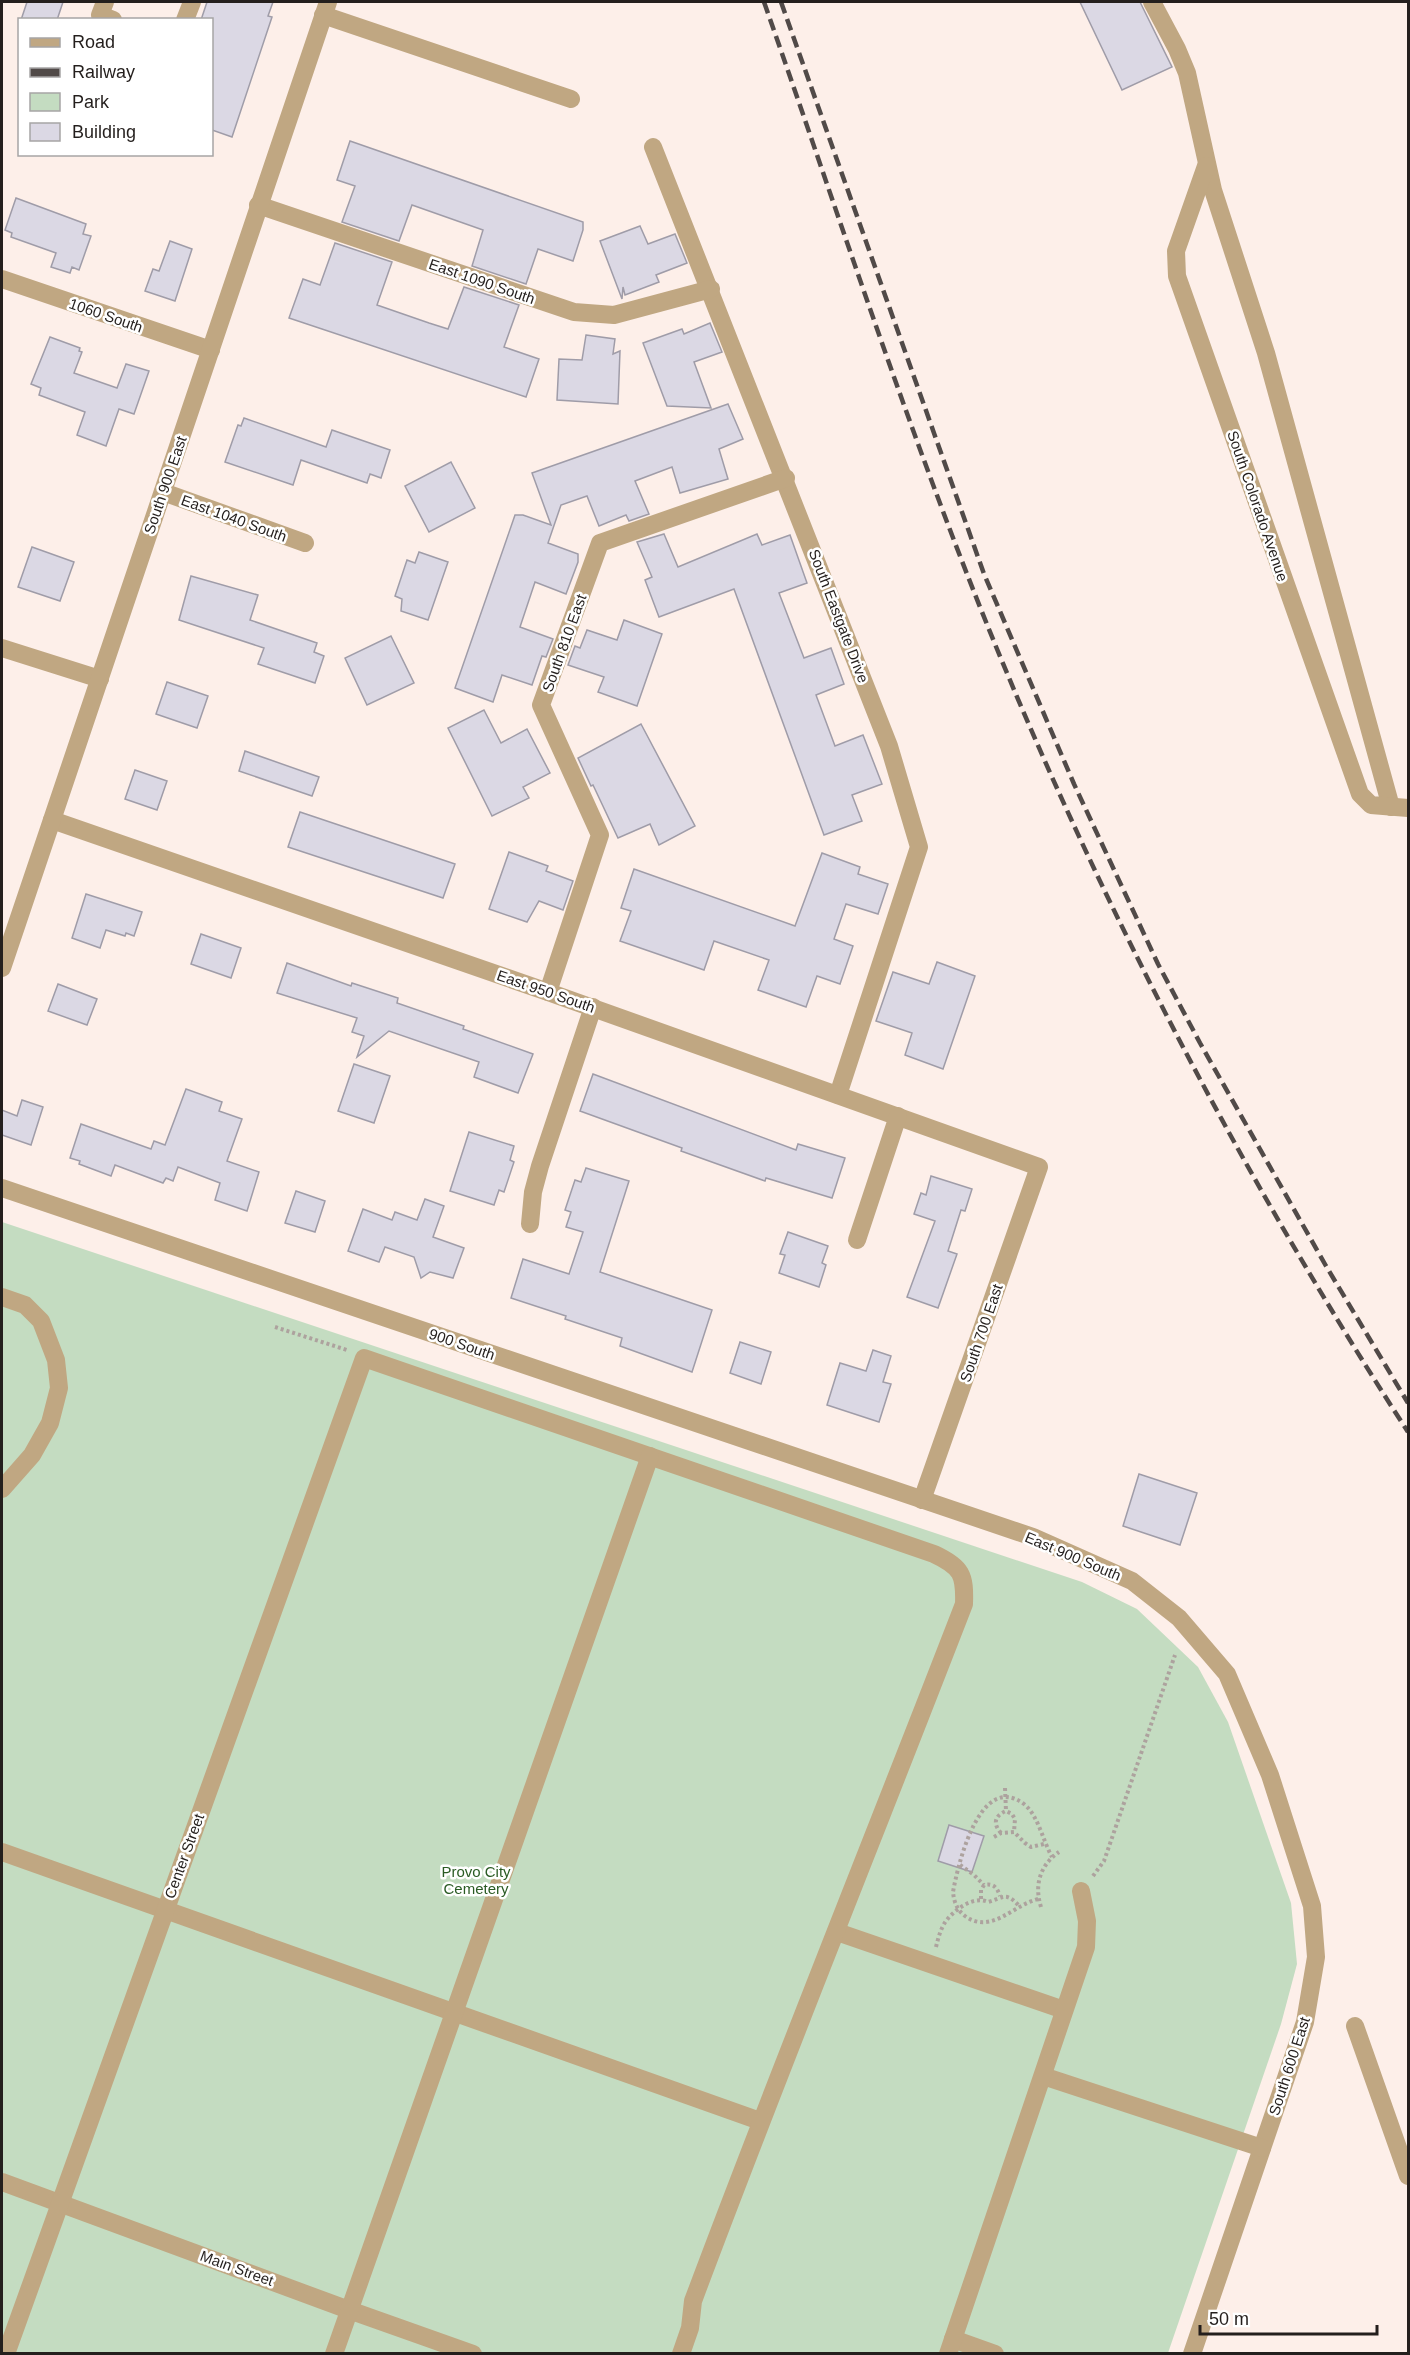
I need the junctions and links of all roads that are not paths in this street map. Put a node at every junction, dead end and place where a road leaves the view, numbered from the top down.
1 (105, 2) edge
2 (192, 2) edge
3 (1152, 2) edge
4 (326, 8) edge
5 (108, 18) edge
6 (186, 18) edge
7 (571, 99) dead end
8 (653, 147) dead end
9 (1206, 166) junction
10 (258, 206) junction
11 (2, 279) edge
12 (711, 289) junction
13 (212, 350) junction
14 (786, 478) junction
15 (163, 492) junction
16 (305, 543) dead end
17 (2, 648) edge
18 (100, 679) junction
19 (1400, 808) edge
20 (52, 820) junction
21 (2, 968) edge
22 (548, 992) junction
23 (593, 1008) junction
24 (838, 1095) junction
25 (898, 1116) junction
26 (1039, 1167) joint
27 (2, 1188) edge
28 (530, 1224) dead end
29 (857, 1240) dead end
30 (2, 1297) edge
31 (650, 1456) junction
32 (2, 1489) edge
33 (922, 1500) junction
34 (1204, 1646) joint
35 (2, 1852) edge
36 (1081, 1891) road end
37 (164, 1910) junction
38 (837, 1932) junction
39 (1064, 2010) junction
40 (453, 2013) junction
41 (1355, 2026) dead end
42 (1043, 2076) junction
43 (760, 2121) junction
44 (1262, 2148) junction
45 (1408, 2176) edge
46 (2, 2182) edge
47 (59, 2202) junction
48 (349, 2310) junction
49 (950, 2346) edge
50 (6, 2354) edge
51 (334, 2354) edge
52 (473, 2354) edge
53 (681, 2354) edge
54 (995, 2354) edge
55 (1192, 2354) edge

1 - 5 street
2 - 6 street
3 - 9 street
4 - 7 street
4 - 10 street, South 900 East
8 - 12 street, South Eastgate Drive
9 - 19 street
9 - 19 street, South Colorado Avenue
10 - 12 street, East 1090 South
10 - 13 street, South 900 East
11 - 13 street, 1060 South
12 - 14 street, South Eastgate Drive
13 - 15 street, South 900 East
14 - 22 street, South 810 East
14 - 24 street, South Eastgate Drive
15 - 16 street, East 1040 South
15 - 18 street, South 900 East
17 - 18 street
18 - 20 street, South 900 East
20 - 21 street, South 900 East
20 - 22 street, East 950 South
22 - 23 street, East 950 South
23 - 24 street, East 950 South
23 - 28 street
24 - 25 street, East 950 South
25 - 26 street, East 950 South
25 - 29 street
26 - 33 street, South 700 East
27 - 33 street, 900 South
30 - 32 street
31 - 37 street, Center Street
31 - 38 street
31 - 40 street
33 - 34 street, East 900 South
34 - 44 street, South 600 East
35 - 37 street
36 - 39 street
37 - 40 street
37 - 47 street, Center Street
38 - 39 street
38 - 43 street
39 - 42 street
40 - 43 street
40 - 48 street
41 - 45 street
42 - 44 street
42 - 49 street
43 - 53 street
44 - 55 street, South 600 East
46 - 47 street, Main Street
47 - 48 street, Main Street
47 - 50 street, Center Street
48 - 51 street
48 - 52 street, Main Street
49 - 54 street

